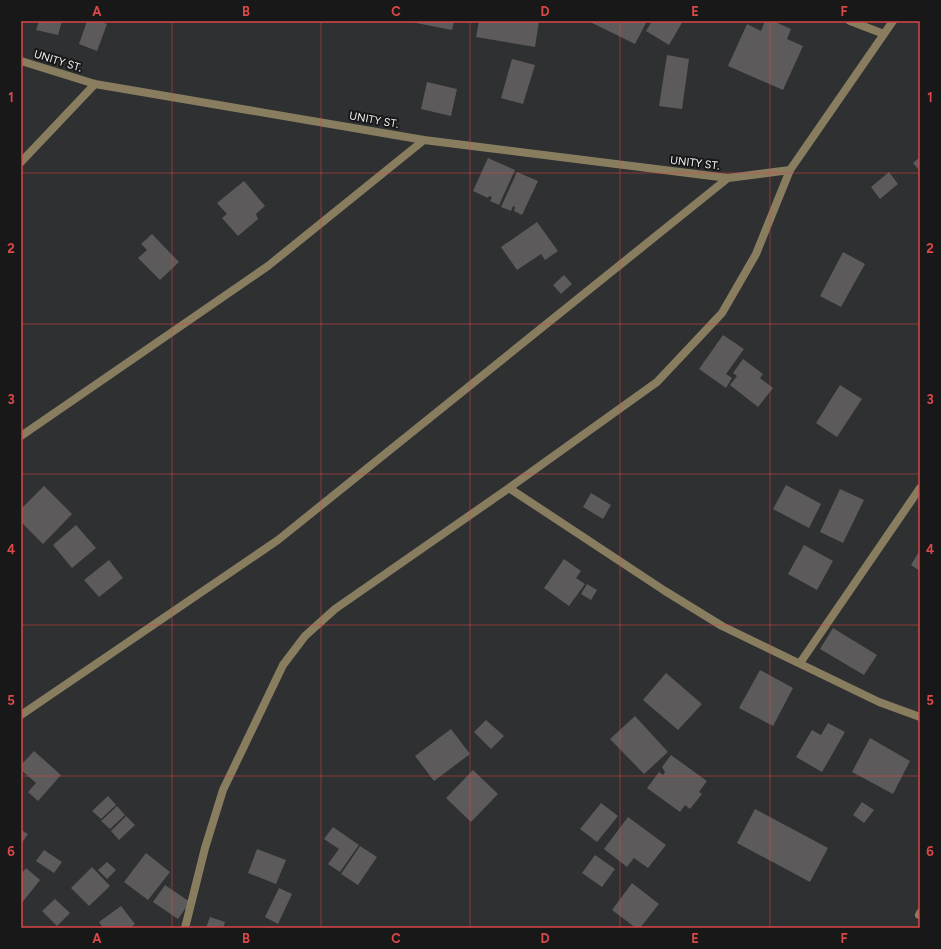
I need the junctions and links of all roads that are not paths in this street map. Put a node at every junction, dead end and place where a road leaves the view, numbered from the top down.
1 (850, 21) edge
2 (894, 21) edge
3 (884, 34) junction
4 (21, 61) edge
5 (95, 84) junction
6 (424, 140) junction
7 (21, 162) edge
8 (790, 170) junction
9 (728, 178) junction
10 (21, 436) edge
11 (508, 488) junction
12 (920, 488) edge
13 (800, 663) junction
14 (21, 715) edge
15 (920, 717) edge
16 (185, 928) edge

1 - 3 street
2 - 3 street
3 - 8 street
4 - 5 street, UNITY ST.
5 - 6 street, UNITY ST.
5 - 7 street
6 - 9 street, UNITY ST.
6 - 10 street
8 - 9 street, UNITY ST.
8 - 11 street
9 - 14 street
11 - 13 street
11 - 16 street
12 - 13 street
13 - 15 street

